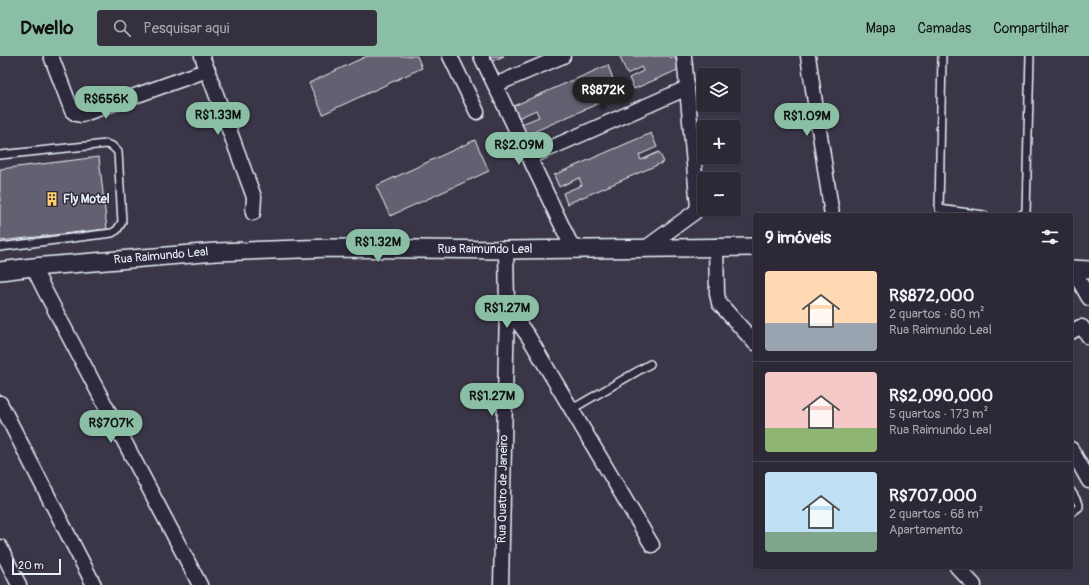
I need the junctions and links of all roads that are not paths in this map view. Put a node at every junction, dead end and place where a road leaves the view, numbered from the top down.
1 (51, 56) edge
2 (202, 56) edge
3 (450, 56) edge
4 (481, 56) edge
5 (564, 56) edge
6 (684, 56) edge
7 (808, 56) edge
8 (942, 56) edge
9 (1030, 56) edge
10 (208, 70) junction
11 (495, 85) junction
12 (687, 88) junction
13 (477, 112) dead end
14 (0, 155) edge
15 (530, 157) junction
16 (253, 213) dead end
17 (832, 213) edge
18 (969, 213) edge
19 (1024, 213) edge
20 (716, 246) junction
21 (0, 247) edge
22 (647, 247) junction
23 (753, 247) edge
24 (573, 249) junction
25 (506, 250) junction
26 (33, 267) junction
27 (1078, 270) edge
28 (0, 271) edge
29 (1089, 298) edge
30 (507, 307) junction
31 (1073, 331) edge
32 (1089, 337) edge
33 (753, 339) edge
34 (650, 364) dead end
35 (0, 403) edge
36 (572, 408) junction
37 (1073, 453) edge
38 (1089, 481) edge
39 (1073, 494) edge
40 (1073, 512) edge
41 (652, 545) dead end
42 (0, 547) edge
43 (959, 569) edge
44 (19, 585) edge
45 (94, 585) edge
46 (200, 585) edge
47 (502, 585) edge
48 (974, 585) edge

1 - 10 street
2 - 10 street
3 - 13 street
4 - 11 street
5 - 11 street
6 - 12 street
7 - 17 street
8 - 18 lane
9 - 19 lane
10 - 16 street
11 - 15 street
12 - 15 street
12 - 22 street
14 - 21 lane
15 - 24 street
20 - 22 street, Rua Raimundo Leal
20 - 23 street, Rua Raimundo Leal
20 - 33 street
22 - 24 street, Rua Raimundo Leal
24 - 25 street, Rua Raimundo Leal
25 - 26 street, Rua Raimundo Leal
25 - 30 street, Rua Quatro de Janeiro
26 - 28 street, Rua Raimundo Leal
26 - 46 street
27 - 29 street
30 - 36 street
30 - 47 street, Rua Quatro de Janeiro
31 - 32 street
34 - 36 lane
35 - 45 street
36 - 41 street
37 - 38 street
39 - 40 lane
42 - 44 street
43 - 48 street

